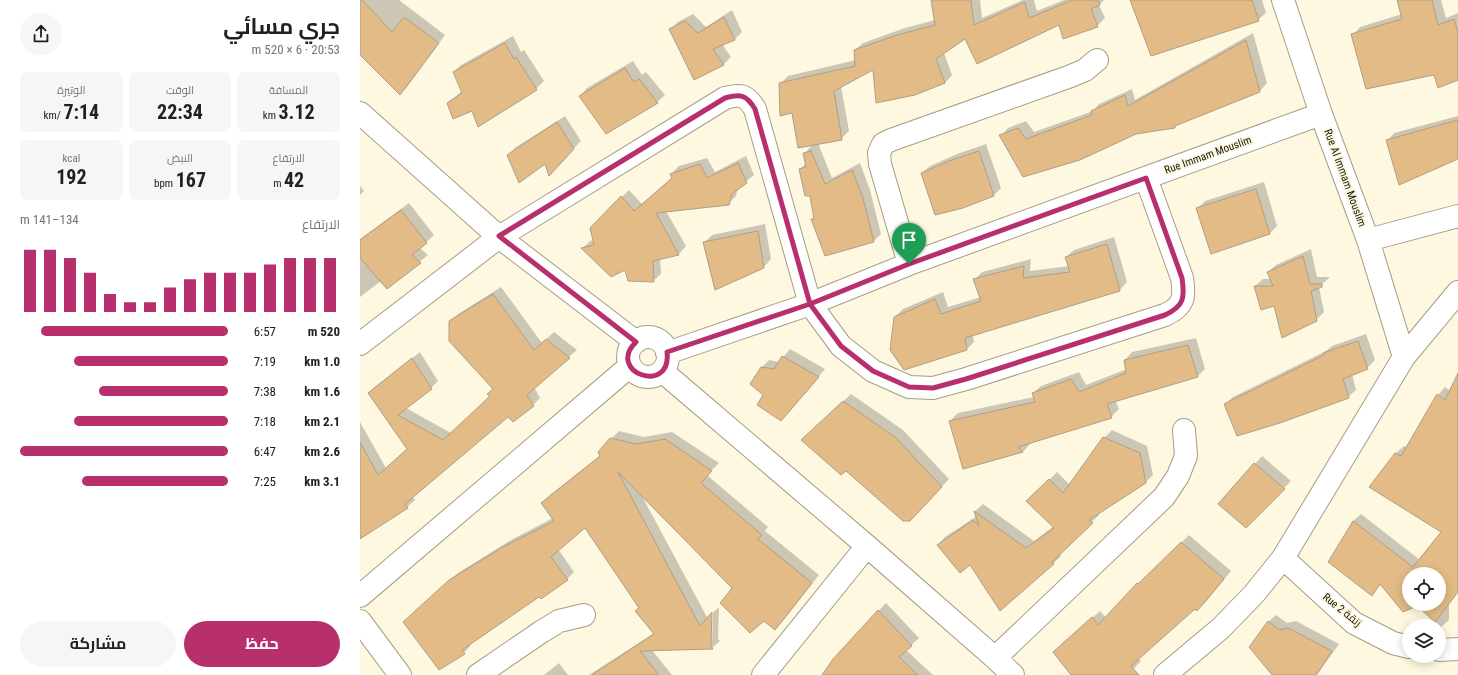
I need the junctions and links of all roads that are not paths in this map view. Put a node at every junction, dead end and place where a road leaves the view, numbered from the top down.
1 (1283, 0) edge
2 (1097, 60) dead end
3 (360, 113) edge
4 (1321, 114) junction
5 (1146, 178) junction
6 (1458, 216) edge
7 (499, 236) junction
8 (1368, 240) junction
9 (909, 264) junction
10 (1458, 292) edge
11 (810, 304) junction
12 (636, 342) junction
13 (360, 344) edge
14 (1404, 357) junction
15 (664, 362) junction
16 (630, 366) junction
17 (1184, 430) dead end
18 (867, 546) junction
19 (1283, 558) junction
20 (360, 596) edge
21 (584, 615) dead end
22 (360, 621) edge
23 (1402, 645) edge
24 (1458, 649) edge
25 (1446, 650) edge
26 (995, 658) junction
27 (400, 675) edge
28 (478, 675) edge
29 (763, 675) edge
30 (1012, 675) edge
31 (1165, 675) edge

1 - 4 street, Rue Al Immam Mouslim
2 - 9 street
3 - 7 street
4 - 5 street, Rue Immam Mouslim
4 - 8 street, Rue Al Immam Mouslim
5 - 9 street, Rue Immam Mouslim
5 - 11 street
6 - 8 street
7 - 11 street
7 - 12 street
7 - 13 street
8 - 14 street, Rue Al Immam Mouslim
9 - 11 street, Rue Immam Mouslim
10 - 14 street
11 - 15 street, Rue Immam Mouslim
12 - 15 street
12 - 16 street
14 - 19 street
15 - 16 street
15 - 18 street
16 - 20 street
17 - 26 street
18 - 26 street
18 - 29 street
19 - 23 street, Rue 2 زنقة
19 - 31 street
21 - 28 street
22 - 27 street
24 - 25 street
26 - 30 street

